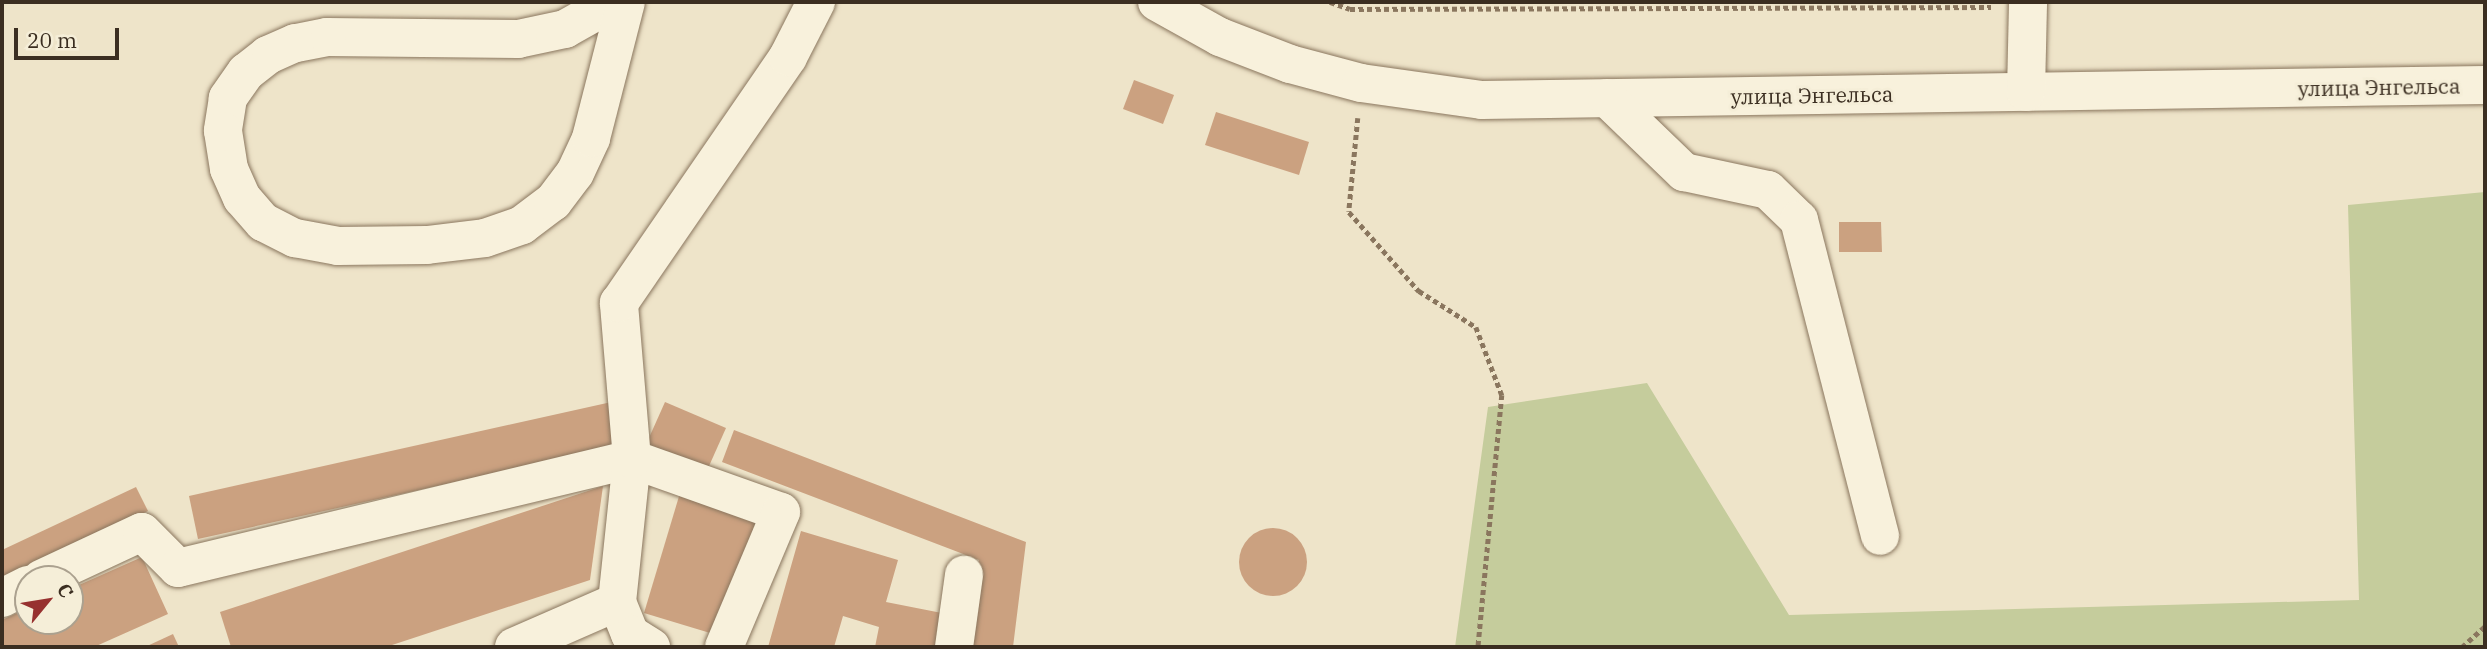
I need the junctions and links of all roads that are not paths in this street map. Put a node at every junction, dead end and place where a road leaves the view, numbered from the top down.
1 (613, 2) edge
2 (626, 2) edge
3 (816, 2) edge
4 (1157, 2) edge
5 (2011, 4) edge
6 (2485, 85) edge
7 (2026, 92) junction
8 (1607, 98) junction
9 (632, 459) junction
10 (1880, 536) dead end
11 (71, 565) edge
12 (964, 575) dead end
13 (617, 602) junction
14 (514, 647) edge
15 (651, 647) edge
16 (724, 647) edge
17 (954, 647) edge

1 - 2 street
3 - 9 street
4 - 8 street, улица Энгельса
5 - 7 street
6 - 7 street, улица Энгельса
7 - 8 street, улица Энгельса
8 - 10 street
9 - 11 street
9 - 13 street
9 - 16 street
12 - 17 street
13 - 14 street
13 - 15 street

